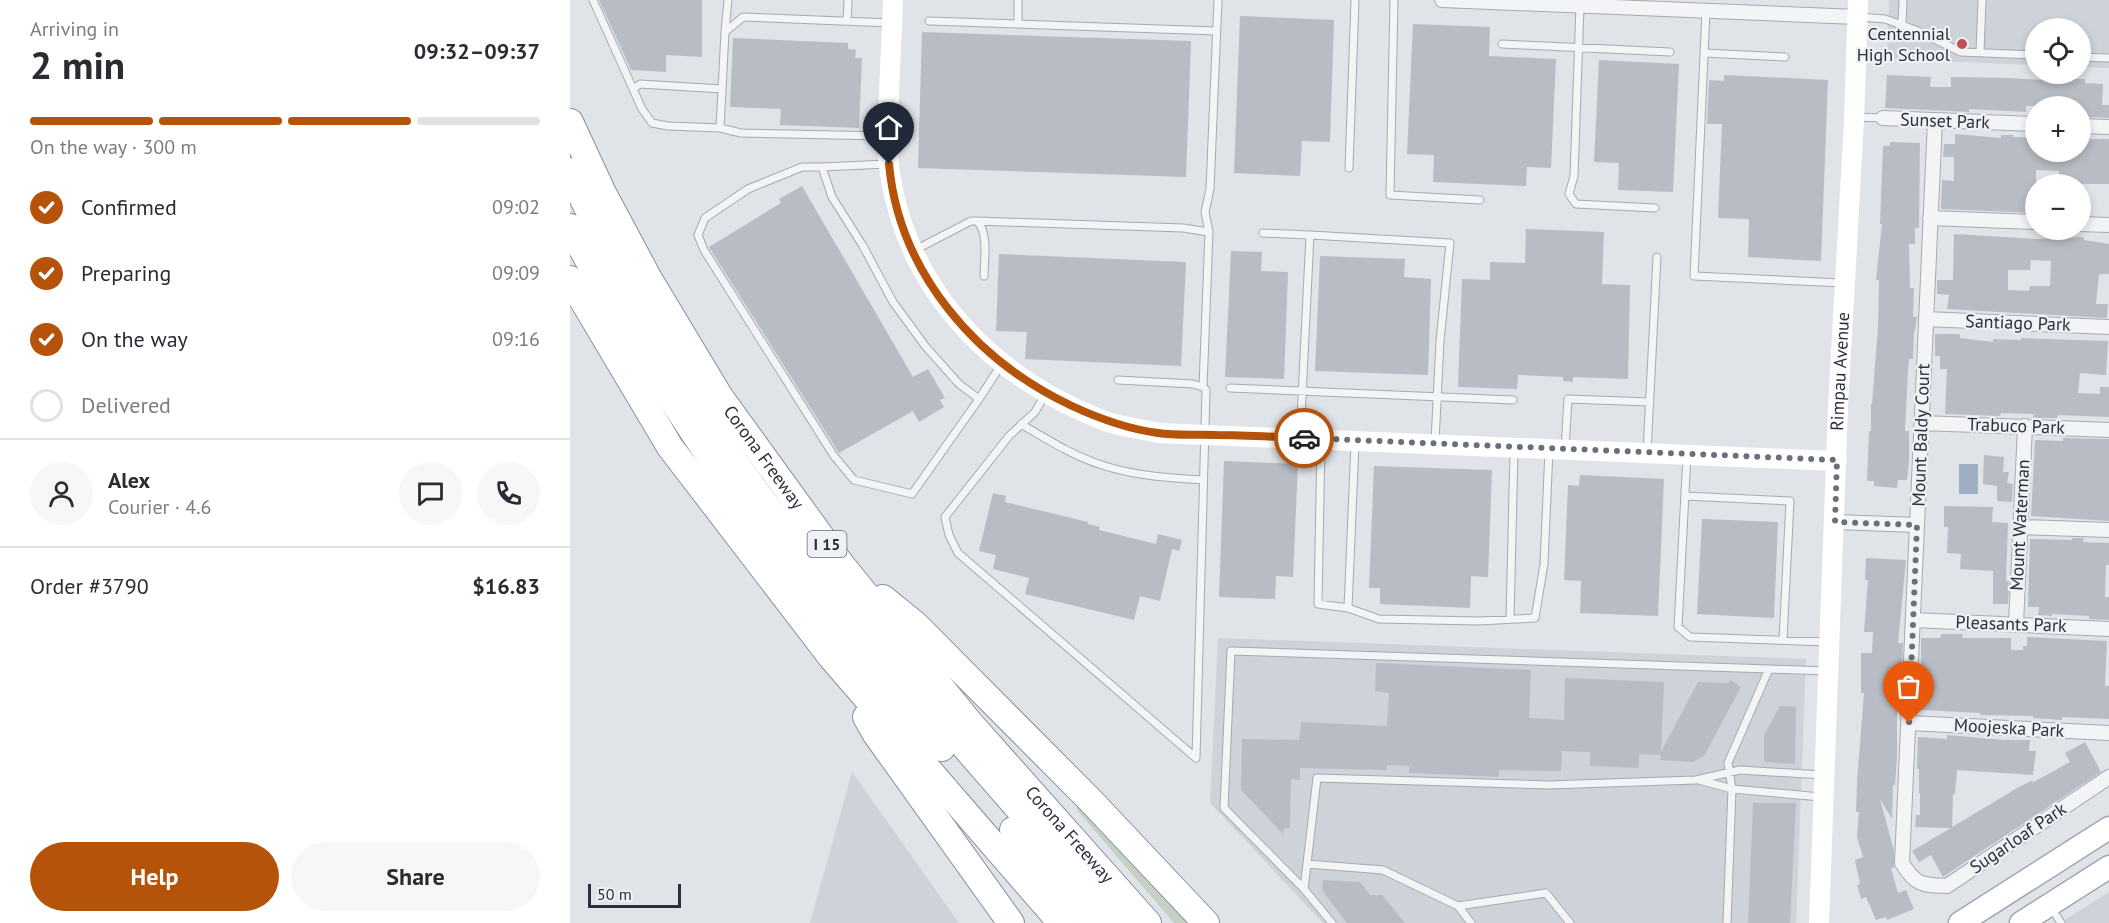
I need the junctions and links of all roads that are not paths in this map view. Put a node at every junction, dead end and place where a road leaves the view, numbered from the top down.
1 (593, 0) edge
2 (728, 0) edge
3 (848, 0) edge
4 (893, 0) edge
5 (1018, 0) edge
6 (1218, 0) edge
7 (1355, 0) edge
8 (1394, 0) edge
9 (1442, 0) edge
10 (1464, 0) edge
11 (1903, 0) edge
12 (1982, 0) edge
13 (1535, 2) edge
14 (1580, 6) junction
15 (1857, 9) edge
16 (1706, 11) junction
17 (847, 21) junction
18 (929, 21) dead end
19 (892, 23) junction
20 (1018, 24) junction
21 (1902, 25) junction
22 (1216, 31) junction
23 (725, 32) junction
24 (1502, 44) dead end
25 (1579, 47) junction
26 (1670, 52) dead end
27 (1704, 52) junction
28 (1980, 52) junction
29 (2025, 54) edge
30 (1785, 57) dead end
31 (2091, 57) edge
32 (2109, 58) edge
33 (633, 89) junction
34 (722, 89) junction
35 (1854, 117) junction
36 (1883, 118) joint
37 (1935, 120) junction
38 (570, 122) edge
39 (2025, 124) edge
40 (2091, 126) edge
41 (2109, 127) edge
42 (720, 128) junction
43 (570, 131) edge
44 (887, 136) junction
45 (889, 164) junction
46 (822, 167) junction
47 (1349, 168) dead end
48 (570, 171) edge
49 (1480, 200) dead end
50 (1655, 208) dead end
51 (1930, 218) junction
52 (977, 221) junction
53 (2025, 222) edge
54 (2091, 224) edge
55 (2109, 225) edge
56 (570, 227) edge
57 (1209, 232) junction
58 (1263, 233) dead end
59 (1310, 234) junction
60 (603, 239) junction
61 (912, 251) junction
62 (1657, 257) dead end
63 (984, 276) dead end
64 (570, 279) edge
65 (1845, 283) junction
66 (1926, 319) junction
67 (2109, 327) edge
68 (1002, 364) junction
69 (1118, 380) dead end
70 (1203, 387) junction
71 (1230, 388) dead end
72 (1302, 390) junction
73 (1046, 393) junction
74 (1437, 398) junction
75 (979, 399) junction
76 (1513, 400) dead end
77 (1650, 402) junction
78 (1922, 423) junction
79 (1021, 424) junction
80 (2025, 426) junction
81 (2109, 430) edge
82 (1204, 434) junction
83 (1300, 438) junction
84 (1321, 438) junction
85 (1355, 440) junction
86 (1435, 443) junction
87 (1514, 446) junction
88 (1557, 448) junction
89 (1647, 452) junction
90 (1687, 454) junction
91 (1837, 460) junction
92 (1203, 480) junction
93 (1685, 496) junction
94 (1835, 522) junction
95 (1917, 525) junction
96 (2021, 527) junction
97 (2109, 530) edge
98 (841, 564) junction
99 (1348, 608) junction
100 (1510, 619) junction
101 (1913, 620) junction
102 (2016, 624) junction
103 (2109, 628) edge
104 (1783, 640) junction
105 (1830, 642) junction
106 (831, 657) junction
107 (1769, 669) junction
108 (1829, 671) junction
109 (1909, 723) junction
110 (2109, 734) edge
111 (1729, 772) junction
112 (1824, 775) junction
113 (2109, 777) edge
114 (1696, 780) junction
115 (1732, 789) junction
116 (1823, 798) junction
117 (2109, 828) edge
118 (1307, 864) junction
119 (2109, 867) edge
120 (2029, 878) junction
121 (1923, 885) joint
122 (1304, 889) junction
123 (1458, 906) junction
124 (2055, 914) edge
125 (1011, 923) edge
126 (1061, 923) edge
127 (1091, 923) edge
128 (1119, 923) edge
129 (1148, 923) edge
130 (1206, 923) edge
131 (1332, 923) edge
132 (1471, 923) edge
133 (1570, 923) edge
134 (1727, 923) edge
135 (1819, 923) edge
136 (1960, 923) edge
137 (2021, 923) edge

1 - 33 lane
2 - 23 lane
3 - 17 lane
4 - 19 main road
5 - 20 lane
6 - 22 lane
7 - 47 lane
8 - 49 lane
9 - 10 street
10 - 13 street
11 - 21 lane
12 - 28 lane
13 - 14 street
14 - 16 street
14 - 25 lane
15 - 16 street
15 - 21 lane
15 - 35 main road, Rimpau Avenue
16 - 27 lane
17 - 19 lane
17 - 23 lane
18 - 20 lane
19 - 44 main road
20 - 22 lane
21 - 28 lane
22 - 57 lane
23 - 34 lane
24 - 25 lane
25 - 26 lane
25 - 50 lane
27 - 30 lane
27 - 65 lane
28 - 29 lane
31 - 32 lane
33 - 34 lane
33 - 42 lane
34 - 42 lane
35 - 36 lane, Sunset Park
35 - 65 main road, Rimpau Avenue
36 - 37 street, Sunset Park
37 - 39 street, Sunset Park
37 - 51 street, Mount Baldy Court
38 - 98 highway, Corona Freeway / I 15
40 - 41 street
42 - 44 lane
43 - 60 highway
44 - 45 main road
45 - 46 lane
45 - 61 main road
46 - 75 lane
46 - 75 lane
48 - 60 highway
51 - 53 street
51 - 66 street, Mount Baldy Court
52 - 57 lane
52 - 61 lane
52 - 63 lane
54 - 55 street
56 - 127 highway
57 - 70 lane
58 - 59 lane
59 - 72 lane
59 - 74 lane
60 - 128 highway
61 - 68 main road
62 - 77 lane
64 - 106 highway
65 - 91 main road, Rimpau Avenue
66 - 67 street, Santiago Park
66 - 78 street, Mount Baldy Court
68 - 73 main road
68 - 75 lane
69 - 70 lane
70 - 82 lane
71 - 72 lane
72 - 74 lane
72 - 83 lane
73 - 79 lane
73 - 82 main road
74 - 76 lane
74 - 86 lane
77 - 88 lane
77 - 89 lane
78 - 80 street, Trabuco Park
78 - 95 street, Mount Baldy Court
79 - 92 lane
79 - 92 lane
80 - 81 street, Trabuco Park
80 - 96 street, Mount Waterman
82 - 83 main road
82 - 92 lane
83 - 84 main road
84 - 85 main road
84 - 99 lane
85 - 86 main road
85 - 99 lane
86 - 87 main road
87 - 88 main road
87 - 100 lane
88 - 89 main road
88 - 100 lane
89 - 90 main road
90 - 91 main road
90 - 93 lane
91 - 94 main road, Rimpau Avenue
93 - 104 lane
93 - 104 lane
94 - 95 street
94 - 105 main road, Rimpau Avenue
95 - 101 street, Mount Baldy Court
96 - 97 street
96 - 102 street, Mount Waterman
98 - 129 highway, Corona Freeway / I 15
98 - 130 highway
99 - 100 lane
101 - 102 street, Pleasants Park
101 - 109 street, Mount Baldy Court
102 - 103 street, Pleasants Park
104 - 105 lane
105 - 108 main road, Rimpau Avenue
106 - 125 highway
106 - 126 highway
107 - 108 lane
107 - 111 lane
107 - 122 lane
108 - 112 main road, Rimpau Avenue
109 - 110 street, Moojeska Park
109 - 121 street, Mount Baldy Court
111 - 112 lane
111 - 114 lane
111 - 115 lane
112 - 116 main road, Rimpau Avenue
113 - 121 street, Sugarloaf Park
114 - 115 lane
114 - 118 lane
115 - 116 lane
115 - 134 lane
116 - 135 main road, Rimpau Avenue
117 - 120 main road
118 - 122 lane
118 - 123 lane
119 - 124 main road
120 - 124 main road
120 - 136 main road
122 - 131 lane
123 - 132 lane
123 - 133 lane
124 - 137 main road

